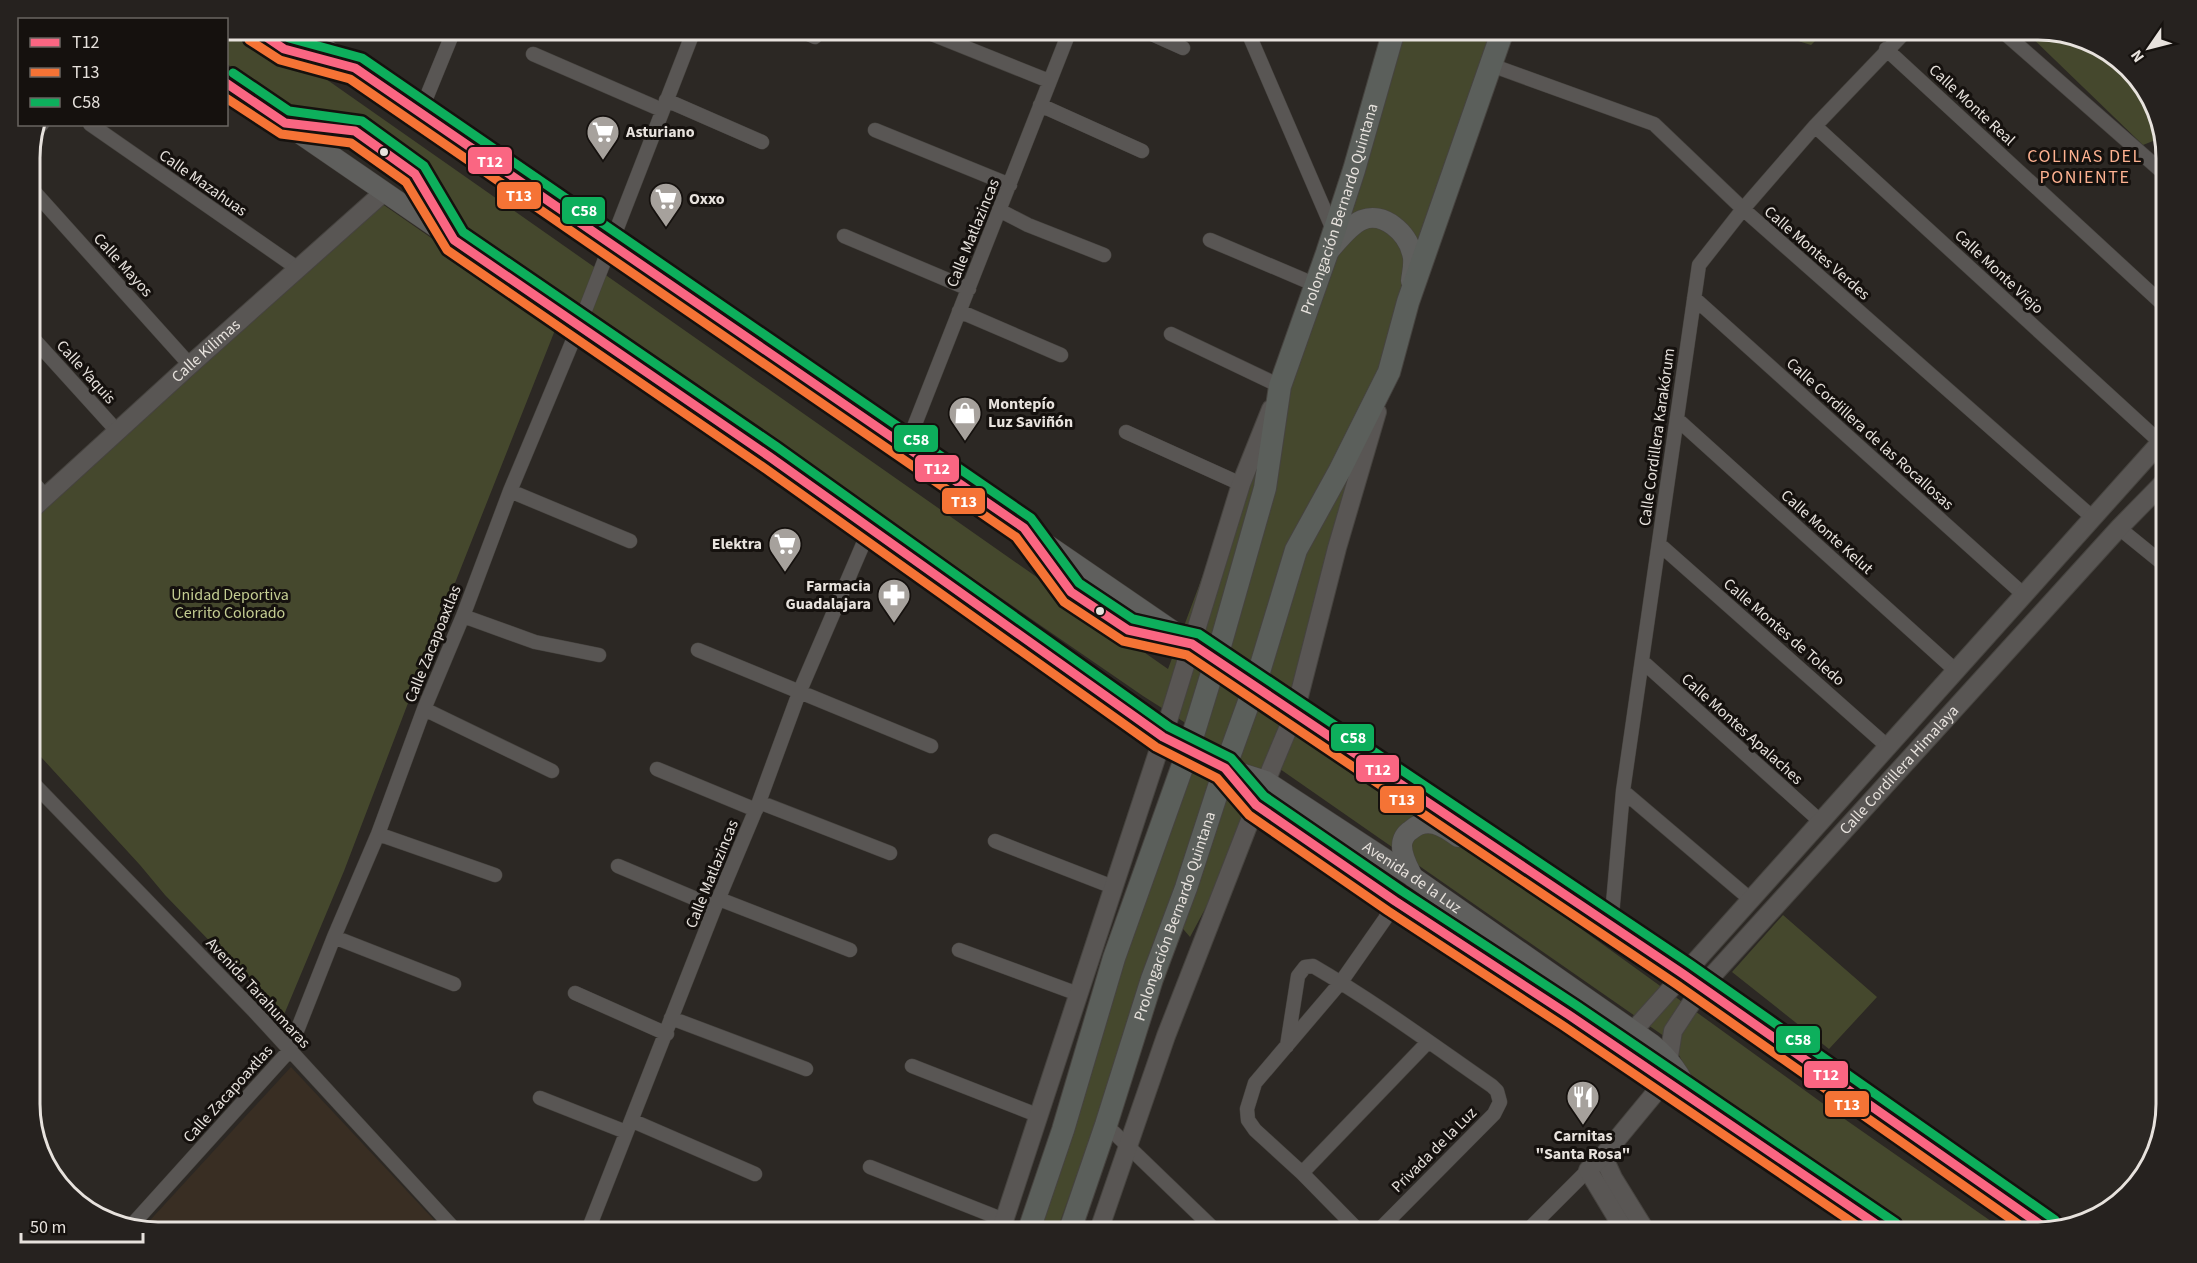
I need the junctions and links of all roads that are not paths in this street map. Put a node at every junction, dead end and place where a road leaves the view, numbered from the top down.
1 (1166, 40) edge
2 (1251, 40) edge
3 (1391, 40) edge
4 (1499, 40) edge
5 (1896, 40) edge
6 (2012, 40) edge
7 (314, 41) edge
8 (450, 41) edge
9 (690, 41) edge
10 (948, 41) edge
11 (1066, 41) edge
12 (1183, 48) dead end
13 (1886, 49) junction
14 (533, 54) dead end
15 (1491, 65) junction
16 (1049, 81) junction
17 (228, 84) edge
18 (664, 105) junction
19 (1040, 105) junction
20 (420, 113) junction
21 (93, 126) edge
22 (1815, 126) junction
23 (875, 130) dead end
24 (762, 142) dead end
25 (1142, 150) dead end
26 (2156, 166) edge
27 (1010, 185) junction
28 (384, 192) junction
29 (41, 199) edge
30 (999, 210) junction
31 (1743, 210) junction
32 (844, 236) dead end
33 (1210, 240) dead end
34 (1331, 243) junction
35 (610, 244) junction
36 (1104, 255) dead end
37 (297, 268) junction
38 (1316, 285) junction
39 (969, 289) junction
40 (1694, 298) junction
41 (2156, 298) edge
42 (1408, 302) junction
43 (959, 311) junction
44 (579, 326) junction
45 (1171, 334) dead end
46 (41, 347) edge
47 (1061, 355) dead end
48 (190, 365) junction
49 (1389, 372) junction
50 (1280, 386) junction
51 (1677, 419) junction
52 (117, 431) junction
53 (1126, 432) dead end
54 (2156, 432) edge
55 (2156, 446) edge
56 (906, 447) junction
57 (1241, 484) junction
58 (2156, 490) edge
59 (41, 491) edge
60 (510, 491) junction
61 (46, 497) junction
62 (41, 501) edge
63 (2092, 517) junction
64 (870, 528) junction
65 (2119, 528) junction
66 (630, 541) dead end
67 (1659, 544) junction
68 (2156, 558) edge
69 (2023, 594) junction
70 (463, 616) junction
71 (1192, 644) junction
72 (698, 650) dead end
73 (600, 655) dead end
74 (1216, 660) junction
75 (1642, 661) junction
76 (1955, 670) junction
77 (1255, 685) junction
78 (800, 693) junction
79 (424, 709) junction
80 (1295, 712) junction
81 (1163, 737) junction
82 (931, 746) dead end
83 (1887, 746) junction
84 (1188, 748) junction
85 (1225, 768) junction
86 (657, 769) dead end
87 (552, 771) dead end
88 (1266, 781) junction
89 (1623, 791) junction
90 (41, 792) edge
91 (1256, 805) junction
92 (758, 806) junction
93 (1820, 821) junction
94 (378, 834) junction
95 (995, 841) dead end
96 (890, 853) dead end
97 (618, 866) dead end
98 (495, 875) dead end
99 (1413, 877) junction
100 (1113, 886) junction
101 (1750, 899) junction
102 (1395, 901) junction
103 (1575, 901) junction
104 (717, 903) junction
105 (1611, 926) junction
106 (334, 938) junction
107 (850, 950) dead end
108 (959, 950) dead end
109 (1683, 974) junction
110 (1341, 982) junction
111 (454, 984) dead end
112 (1702, 987) junction
113 (575, 993) dead end
114 (1077, 994) junction
115 (671, 1018) junction
116 (1633, 1031) junction
117 (667, 1034) junction
118 (1428, 1042) junction
119 (1287, 1046) junction
120 (289, 1051) junction
121 (1668, 1057) junction
122 (912, 1066) dead end
123 (806, 1069) dead end
124 (1665, 1081) junction
125 (540, 1098) dead end
126 (1691, 1098) junction
127 (1037, 1115) junction
128 (1106, 1125) junction
129 (629, 1127) junction
130 (1128, 1145) junction
131 (1603, 1156) junction
132 (870, 1167) dead end
133 (1588, 1170) junction
134 (1302, 1173) junction
135 (755, 1174) dead end
136 (137, 1220) edge
137 (448, 1222) edge
138 (592, 1222) edge
139 (993, 1222) edge
140 (1003, 1222) edge
141 (1032, 1222) edge
142 (1073, 1222) edge
143 (1102, 1222) edge
144 (1207, 1222) edge
145 (1350, 1222) edge
146 (1387, 1222) edge
147 (1536, 1222) edge
148 (1619, 1222) edge
149 (1640, 1222) edge
150 (1862, 1222) edge
151 (2037, 1222) edge

1 - 12 street
2 - 34 street
3 - 34 main road, Prolongación Bernardo Quintana
4 - 15 main road, Prolongación Bernardo Quintana
5 - 13 street, Calle Cordillera Karakórum
6 - 26 street
7 - 20 main road
8 - 20 street
9 - 18 street, Calle Zacapoaxtlas
10 - 16 street
11 - 16 street, Calle Matlazincas
13 - 22 street, Calle Cordillera Karakórum
13 - 41 street, Calle Monte Real
14 - 18 street
15 - 31 street, Calle Montes Verdes
15 - 42 main road, Prolongación Bernardo Quintana
16 - 19 street, Calle Matlazincas
17 - 28 main road, Avenida de la Luz
18 - 24 street
18 - 35 street, Calle Zacapoaxtlas
19 - 25 street
19 - 27 street, Calle Matlazincas
20 - 35 main road
21 - 37 street, Calle Mazahuas
22 - 31 street, Calle Cordillera Karakórum
22 - 54 street, Calle Monte Viejo
23 - 27 street
27 - 30 street, Calle Matlazincas
28 - 37 street, Calle Kilimas
28 - 44 main road, Avenida de la Luz
29 - 48 street, Calle Mayos
30 - 36 street
30 - 39 street, Calle Matlazincas
31 - 40 street, Calle Cordillera Karakórum
31 - 63 street, Calle Montes Verdes
32 - 39 street
33 - 38 street
34 - 38 main road, Prolongación Bernardo Quintana
34 - 42 main road
35 - 44 street, Calle Zacapoaxtlas
35 - 56 main road
37 - 48 street, Calle Kilimas
38 - 50 main road, Prolongación Bernardo Quintana
39 - 43 street, Calle Matlazincas
40 - 51 street, Calle Cordillera Karakórum
40 - 69 street, Calle Cordillera de las Rocallosas
42 - 49 main road, Prolongación Bernardo Quintana
43 - 47 street
43 - 56 street, Calle Matlazincas
44 - 60 street, Calle Zacapoaxtlas
44 - 64 main road, Avenida de la Luz
45 - 50 street
46 - 52 street, Calle Yaquis
48 - 52 street, Calle Kilimas
49 - 77 main road, Prolongación Bernardo Quintana
49 - 80 street, Prolongación Bernardo Quintana
50 - 57 street, Prolongación Bernardo Quintana
50 - 74 main road, Prolongación Bernardo Quintana
51 - 67 street, Calle Cordillera Karakórum
51 - 76 street, Calle Monte Kelut
52 - 61 street, Calle Kilimas
53 - 57 street
55 - 63 street, Calle Cordillera Himalaya
56 - 71 main road
57 - 71 street, Prolongación Bernardo Quintana
58 - 65 street, Calle Cordillera Himalaya
59 - 61 street
60 - 66 street
60 - 70 street, Calle Zacapoaxtlas
61 - 62 street, Calle Kilimas
63 - 69 street, Calle Cordillera Himalaya
64 - 78 street, Calle Matlazincas
64 - 81 main road, Avenida de la Luz
65 - 68 street
65 - 112 street, Calle Cordillera Himalaya
67 - 75 street, Calle Cordillera Karakórum
67 - 83 street, Calle Montes de Toledo
69 - 76 street, Calle Cordillera Himalaya
70 - 73 street
70 - 79 street, Calle Zacapoaxtlas
71 - 74 main road
71 - 81 street, Prolongación Bernardo Quintana
72 - 78 street
74 - 77 main road
74 - 84 main road, Prolongación Bernardo Quintana
75 - 89 street, Calle Cordillera Karakórum
75 - 93 street, Calle Montes Apalaches
76 - 83 street, Calle Cordillera Himalaya
77 - 80 main road
77 - 85 main road, Prolongación Bernardo Quintana
78 - 82 street
78 - 92 street, Calle Matlazincas
79 - 87 street
79 - 94 street, Calle Zacapoaxtlas
80 - 88 street, Prolongación Bernardo Quintana
80 - 103 main road
81 - 84 main road, Avenida de la Luz
81 - 100 street, Prolongación Bernardo Quintana
83 - 93 street, Calle Cordillera Himalaya
84 - 85 main road, Avenida de la Luz
84 - 141 main road, Prolongación Bernardo Quintana
85 - 88 main road, Avenida de la Luz
85 - 91 main road, Avenida de la Luz
85 - 128 main road, Prolongación Bernardo Quintana
86 - 92 street
88 - 91 street, Prolongación Bernardo Quintana
88 - 99 main road, Avenida de la Luz
89 - 101 street
89 - 105 street, Calle Cordillera Karakórum
90 - 120 street, Avenida Tarahumaras
91 - 102 main road, Avenida de la Luz
91 - 130 street, Prolongación Bernardo Quintana
92 - 96 street
92 - 104 street, Calle Matlazincas
93 - 101 street, Calle Cordillera Himalaya
94 - 98 street
94 - 106 street, Calle Zacapoaxtlas
95 - 100 street
97 - 104 street
99 - 103 main road
99 - 116 main road, Avenida de la Luz
100 - 114 street, Prolongación Bernardo Quintana
101 - 109 street, Calle Cordillera Himalaya
102 - 110 street, Privada de la Luz
102 - 124 main road, Avenida de la Luz
103 - 105 main road
104 - 107 street
104 - 115 street, Calle Matlazincas
105 - 109 main road
106 - 111 street
106 - 120 street, Calle Zacapoaxtlas
108 - 114 street
109 - 112 main road
109 - 116 street, Calle Cordillera Himalaya
110 - 118 street, Privada de la Luz
110 - 119 street, Privada de la Luz
110 - 119 street, Privada de la Luz
112 - 121 street, Calle Cordillera Himalaya
112 - 151 main road
113 - 117 street
114 - 127 street, Prolongación Bernardo Quintana
115 - 117 street, Calle Matlazincas
115 - 123 street
116 - 121 main road, Avenida de la Luz
117 - 129 street, Calle Matlazincas
118 - 134 street
118 - 146 street, Privada de la Luz
119 - 134 street, Privada de la Luz
120 - 136 street, Calle Zacapoaxtlas
120 - 137 street, Avenida Tarahumaras
121 - 124 street, Calle Cordillera Himalaya
121 - 126 main road, Avenida de la Luz
122 - 127 street
124 - 126 main road, Avenida de la Luz
124 - 131 street
125 - 129 street
126 - 150 main road, Avenida de la Luz
127 - 140 street, Prolongación Bernardo Quintana
128 - 130 street
128 - 142 main road, Prolongación Bernardo Quintana
129 - 135 street
129 - 138 street, Calle Matlazincas
130 - 143 street, Prolongación Bernardo Quintana
130 - 144 street
131 - 133 street
131 - 149 street
132 - 139 street
133 - 147 street
133 - 148 street
134 - 145 street, Privada de la Luz

